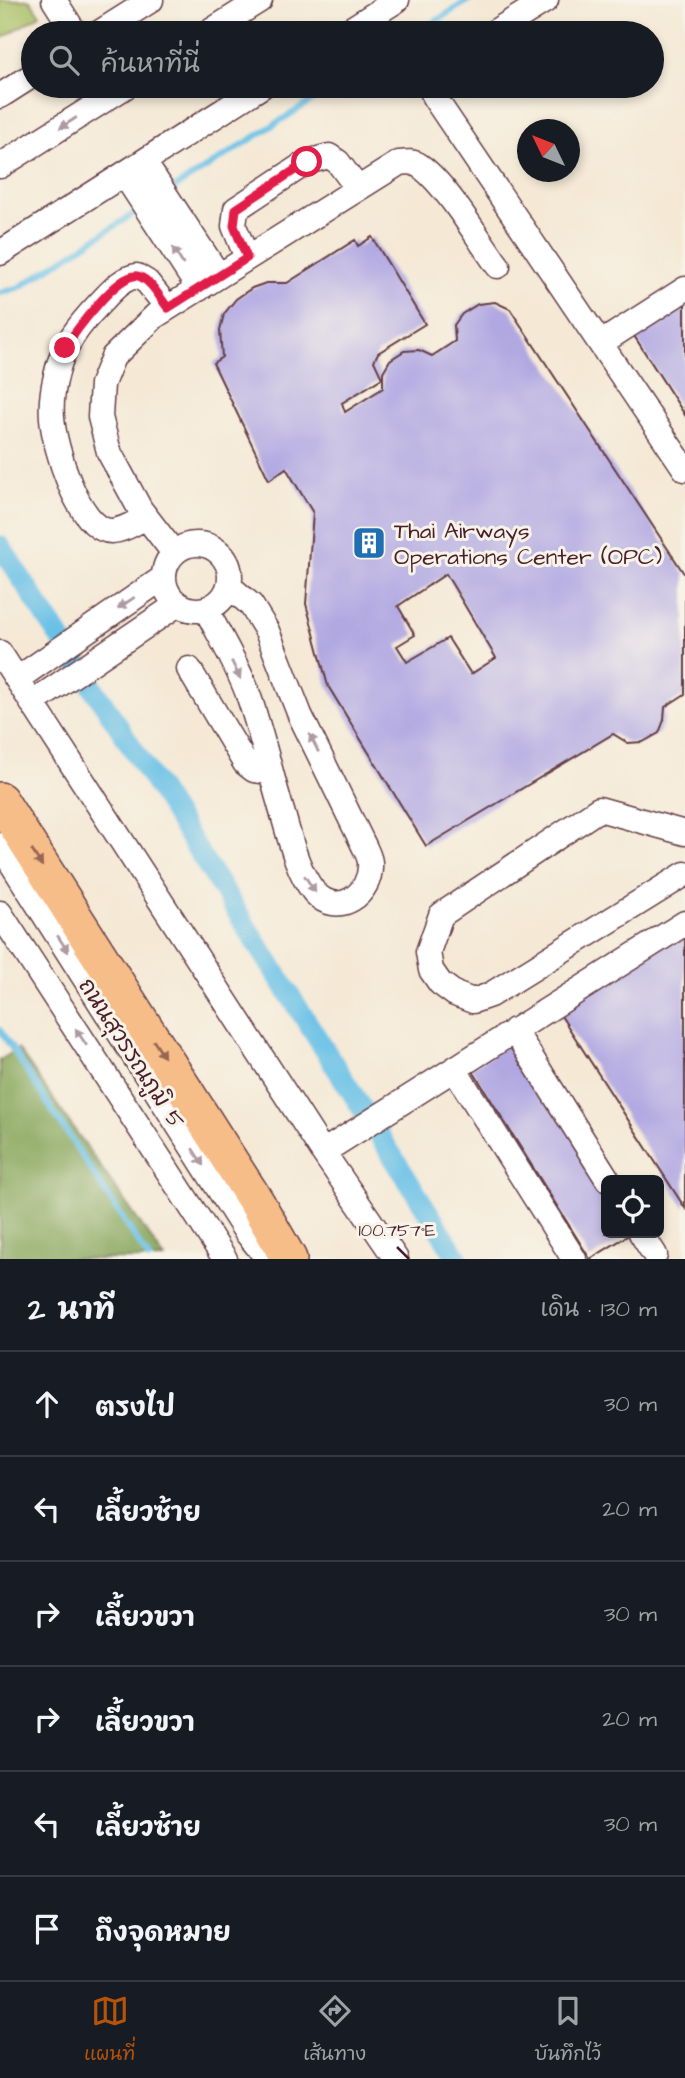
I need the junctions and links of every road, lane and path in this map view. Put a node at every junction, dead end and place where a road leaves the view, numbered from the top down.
1 (54, 0) edge
2 (152, 0) edge
3 (260, 0) edge
4 (397, 0) edge
5 (546, 0) edge
6 (67, 21) edge
7 (118, 21) edge
8 (227, 21) edge
9 (364, 21) edge
10 (512, 21) edge
11 (21, 83) edge
12 (0, 96) edge
13 (107, 98) edge
14 (243, 98) edge
15 (435, 98) edge
16 (0, 166) edge
17 (134, 168) junction
18 (358, 189) junction
19 (0, 253) edge
20 (247, 258) junction
21 (498, 266) dead end
22 (209, 282) junction
23 (685, 289) edge
24 (168, 308) junction
25 (601, 343) junction
26 (685, 469) edge
27 (146, 517) junction
28 (174, 553) junction
29 (164, 577) junction
30 (229, 586) junction
31 (178, 604) junction
32 (206, 609) junction
33 (0, 653) edge
34 (189, 669) dead end
35 (17, 679) junction
36 (32, 702) junction
37 (251, 702) junction
38 (220, 721) junction
39 (270, 772) junction
40 (0, 800) edge
41 (685, 833) edge
42 (0, 845) edge
43 (685, 874) edge
44 (0, 913) edge
45 (685, 923) edge
46 (514, 1030) junction
47 (454, 1069) junction
48 (323, 1152) junction
49 (605, 1175) edge
50 (644, 1238) edge
51 (654, 1258) edge
52 (225, 1259) edge
53 (268, 1259) edge
54 (289, 1259) edge
55 (396, 1259) edge
56 (574, 1259) edge

1 - 6 street
2 - 7 street
3 - 8 street
4 - 9 street
5 - 10 street
11 - 12 street
13 -> 16 street
14 - 17 street
15 - 25 street
17 - 19 street
17 - 22 street
18 - 20 street
18 - 20 street
18 - 21 street
20 - 22 street
22 - 24 street
23 - 25 street
24 - 27 street
24 - 27 street
25 - 26 street
27 - 28 street
28 - 29 street
28 - 30 street
29 - 31 street
29 -> 35 street
30 - 32 street
39 -> 30 street
31 - 32 street
31 - 36 street
32 -> 37 street
33 - 35 street
34 - 38 street
35 - 36 street
36 - 48 street
37 - 38 street
37 - 39 street
38 - 39 street
40 -> 54 highway
41 - 43 street
42 -> 53 street, ถนนสุวรรณภูมิ 5
52 -> 44 street, ถนนสุวรรณภูมิ 5
45 - 46 street
46 - 47 street
46 - 49 street
47 - 48 street
47 - 56 street
48 - 55 street
50 - 51 street

